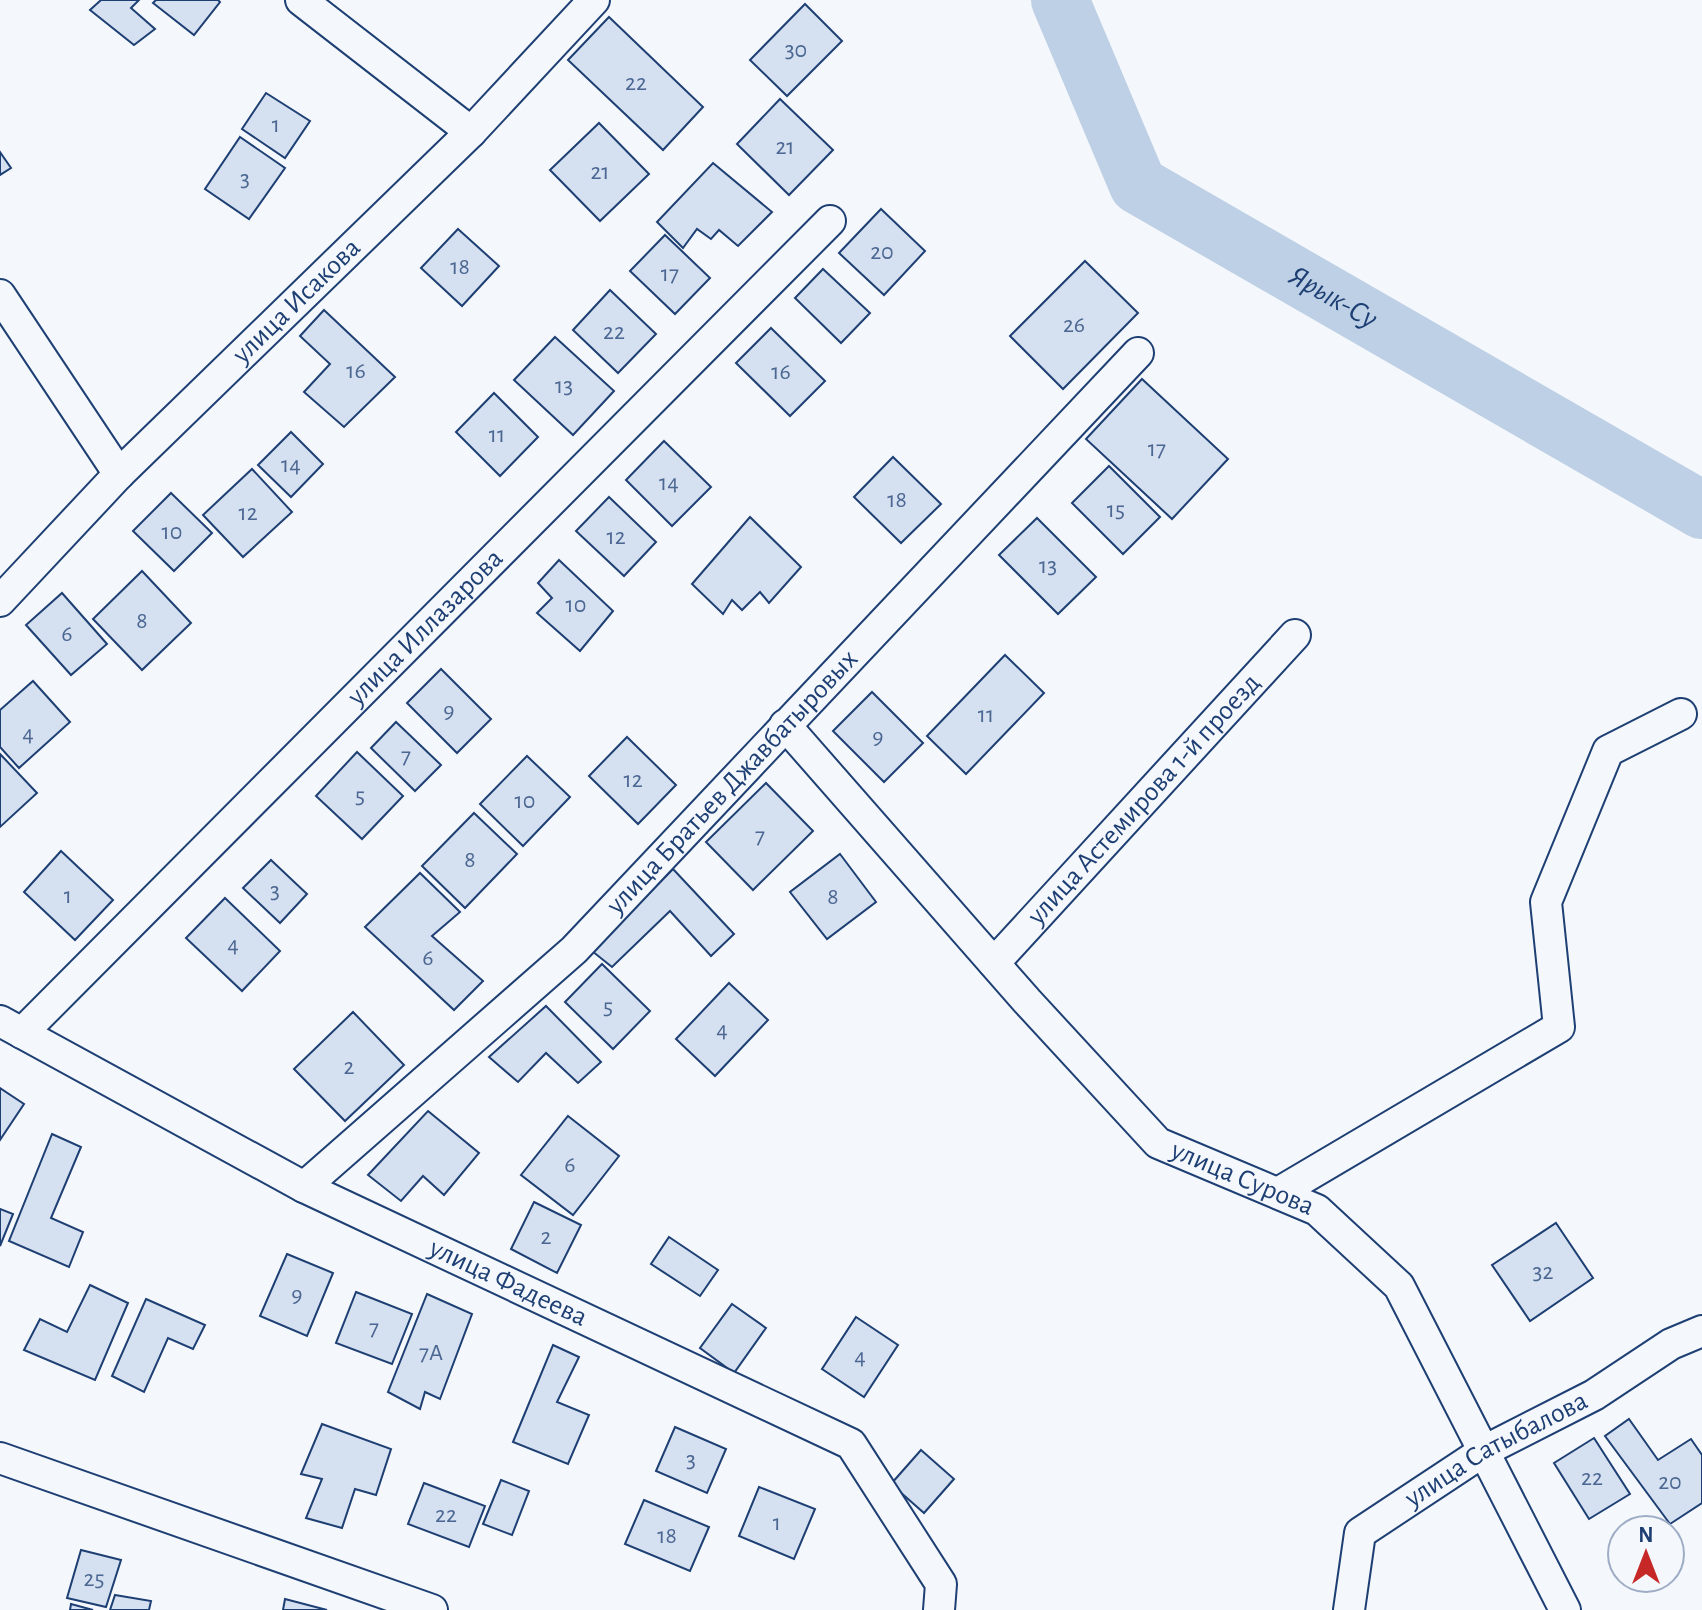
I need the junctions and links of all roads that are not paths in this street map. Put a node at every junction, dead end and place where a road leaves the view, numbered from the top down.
1 (301, 0) edge
2 (594, 0) edge
3 (471, 132) junction
4 (830, 221) dead end
5 (0, 295) edge
6 (1138, 353) dead end
7 (119, 474) junction
8 (0, 601) edge
9 (1295, 635) dead end
10 (1681, 714) dead end
11 (785, 725) junction
12 (994, 963) junction
13 (11, 1027) edge
14 (304, 1187) junction
15 (1278, 1193) junction
16 (1702, 1331) edge
17 (1484, 1451) junction
18 (0, 1458) edge
19 (432, 1610) edge
20 (939, 1610) edge
21 (1349, 1610) edge
22 (1565, 1610) edge

1 - 3 street
2 - 3 street, улица Исакова
3 - 7 street, улица Исакова
4 - 13 street, улица Иллазарова
5 - 7 street
6 - 11 street, улица Братьев Джавбатыровых
7 - 8 street, улица Исакова
9 - 12 street, улица Астемирова 1-й проезд
10 - 15 street
11 - 12 street, улица Сурова
11 - 14 street, улица Братьев Джавбатыровых
12 - 15 street, улица Сурова
13 - 14 street, улица Фадеева
14 - 20 street, улица Фадеева
15 - 17 street, улица Сурова
16 - 17 street, улица Сатыбалова
17 - 21 street, улица Сатыбалова
17 - 22 street, улица Сурова
18 - 19 street

